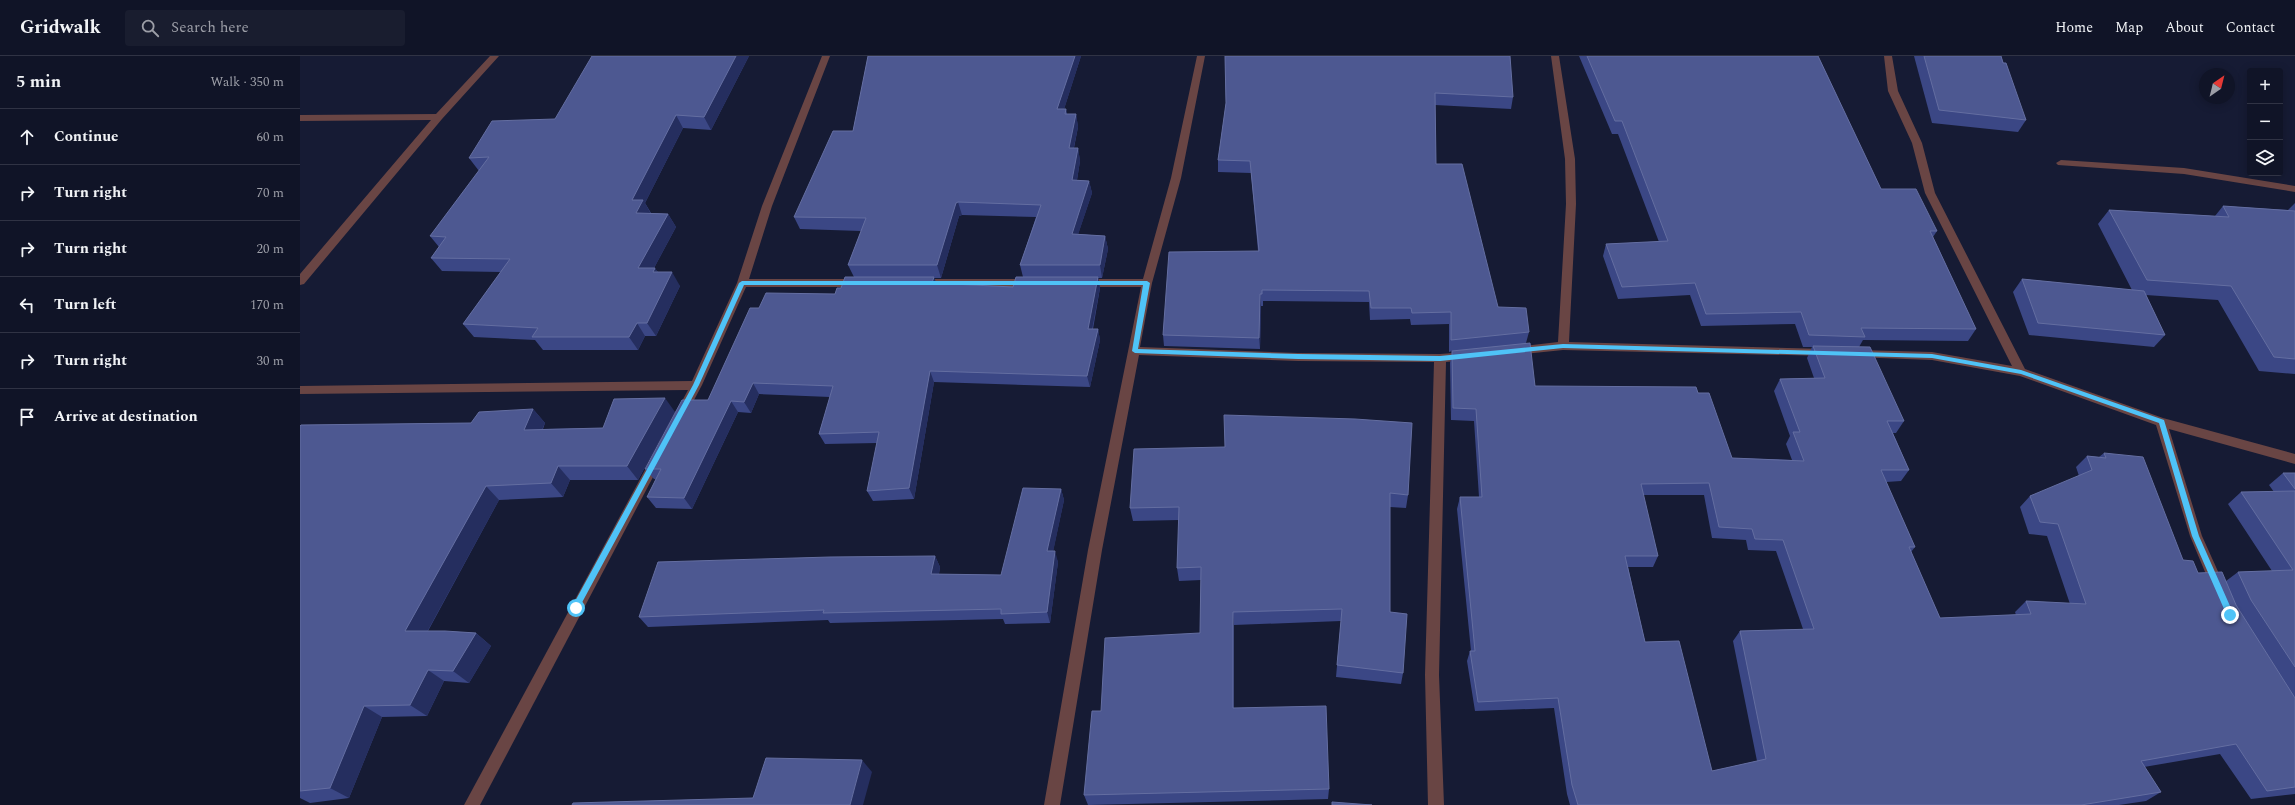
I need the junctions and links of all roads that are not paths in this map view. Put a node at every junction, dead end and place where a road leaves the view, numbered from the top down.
1 (495, 56) edge
2 (826, 56) edge
3 (1201, 56) edge
4 (1555, 56) edge
5 (1888, 56) edge
6 (300, 118) edge
7 (439, 118) junction
8 (2061, 163) dead end
9 (2295, 189) edge
10 (300, 281) edge
11 (742, 283) junction
12 (869, 283) edge
13 (908, 283) edge
14 (1043, 283) edge
15 (1075, 283) edge
16 (1147, 283) junction
17 (1563, 346) junction
18 (1135, 351) junction
19 (1502, 352) edge
20 (1478, 354) edge
21 (1440, 358) junction
22 (2021, 372) junction
23 (696, 385) junction
24 (300, 390) edge
25 (2161, 422) junction
26 (674, 427) edge
27 (662, 448) edge
28 (2295, 459) edge
29 (2224, 601) edge
30 (472, 805) edge
31 (1052, 805) edge
32 (1436, 805) edge

1 - 7 street
2 - 11 street
3 - 16 street
4 - 17 street
5 - 22 street
6 - 7 street
7 - 10 street
8 - 9 street
11 - 12 street
11 - 23 street
13 - 14 street
15 - 16 street
16 - 18 street
17 - 19 street
17 - 22 street
18 - 21 street
18 - 31 street
20 - 21 street
21 - 32 street
22 - 25 street
23 - 24 street
23 - 26 street
25 - 28 street
25 - 29 street
27 - 30 street

